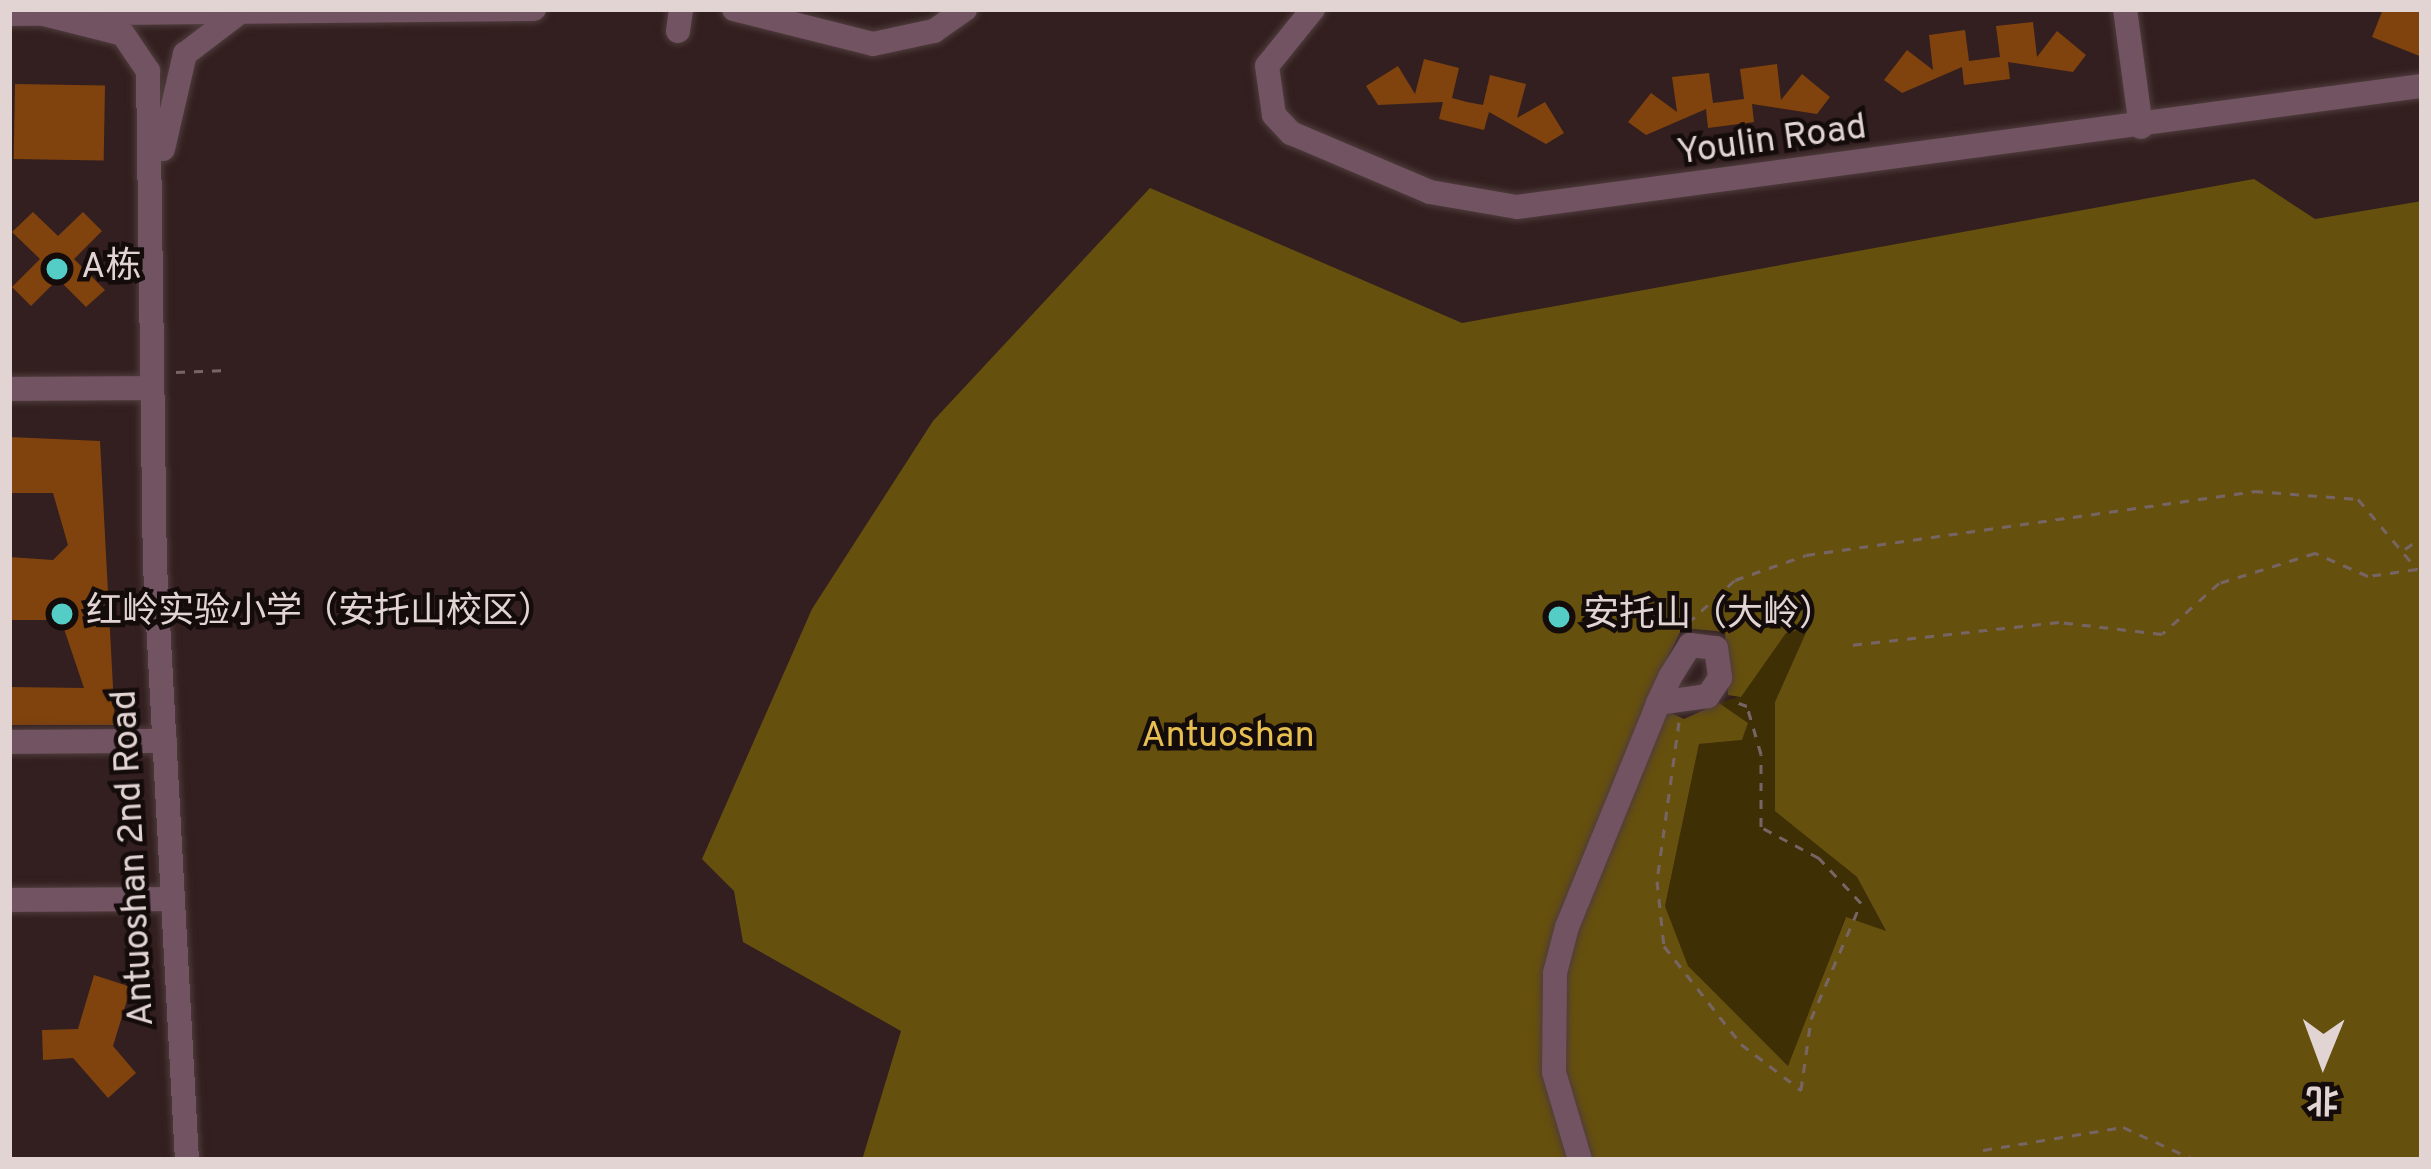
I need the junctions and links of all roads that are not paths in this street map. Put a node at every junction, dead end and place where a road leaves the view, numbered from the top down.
1 (534, 9) edge
2 (734, 9) edge
3 (965, 9) edge
4 (1313, 9) edge
5 (2125, 9) edge
6 (250, 12) junction
7 (9, 14) edge
8 (44, 14) junction
9 (2422, 86) edge
10 (2141, 127) junction
11 (155, 192) junction
12 (152, 384) junction
13 (9, 389) edge
14 (1671, 703) junction
15 (165, 741) junction
16 (9, 742) edge
17 (173, 899) junction
18 (9, 900) edge
19 (187, 1160) edge
20 (1580, 1160) edge

1 - 6 street
2 - 3 street
4 - 10 street, Youlin Road
5 - 10 street
6 - 8 street
6 - 11 street
7 - 8 street
8 - 11 street
9 - 10 street, Youlin Road
11 - 12 street, Antuoshan 2nd Road
12 - 13 street
12 - 15 street, Antuoshan 2nd Road
14 - 14 street
14 - 20 street
15 - 16 street
15 - 17 street, Antuoshan 2nd Road
17 - 18 street
17 - 19 street, Antuoshan 2nd Road

